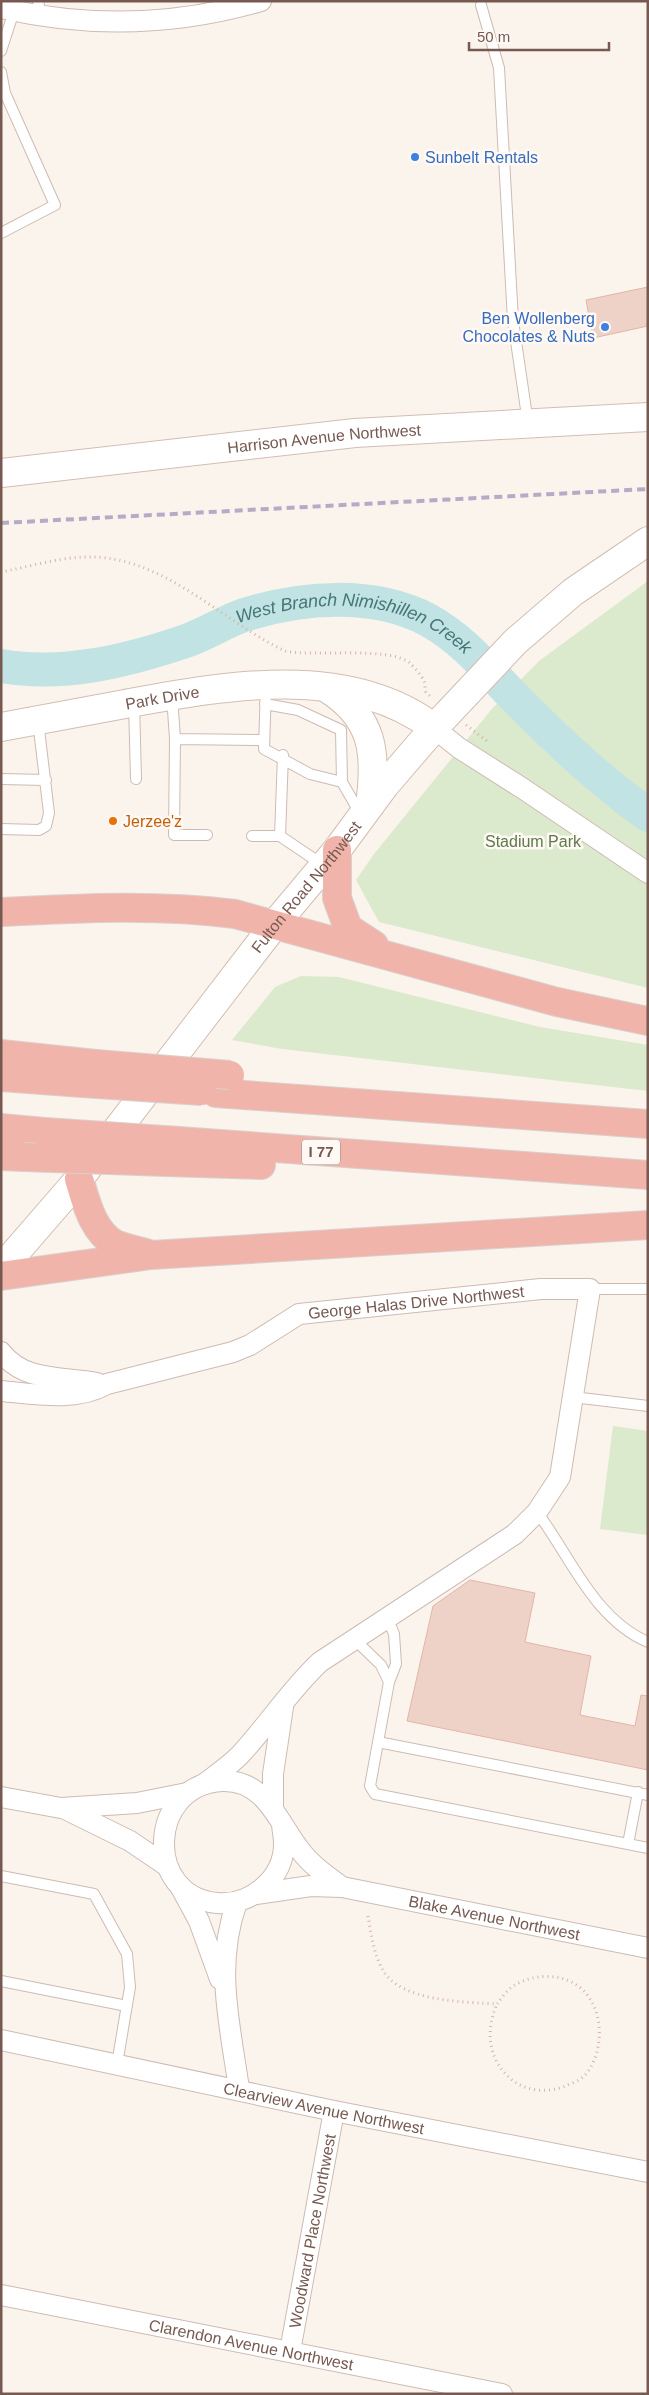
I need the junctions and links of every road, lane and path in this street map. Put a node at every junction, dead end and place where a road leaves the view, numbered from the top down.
1 (261, 1) edge
2 (481, 6) dead end
3 (40, 9) edge
4 (8, 10) edge
5 (1, 51) edge
6 (1, 72) edge
7 (1, 233) edge
8 (648, 417) edge
9 (589, 420) junction
10 (528, 424) junction
11 (648, 430) edge
12 (1, 473) edge
13 (648, 542) edge
14 (1, 572) edge
15 (324, 687) junction
16 (426, 692) dead end
17 (265, 694) junction
18 (172, 695) junction
19 (134, 702) junction
20 (38, 720) junction
21 (442, 720) junction
22 (1, 727) edge
23 (175, 739) junction
24 (264, 740) junction
25 (283, 757) junction
26 (1, 779) edge
27 (136, 779) dead end
28 (46, 780) junction
29 (342, 782) junction
30 (366, 811) junction
31 (1, 829) edge
32 (207, 835) dead end
33 (252, 836) dead end
34 (280, 836) junction
35 (330, 858) junction
36 (648, 873) edge
37 (1, 912) edge
38 (275, 924) junction
39 (388, 954) junction
40 (648, 1021) edge
41 (1, 1054) edge
42 (89, 1073) junction
43 (1, 1077) edge
44 (648, 1124) edge
45 (1, 1128) edge
46 (173, 1151) junction
47 (13, 1156) edge
48 (648, 1175) edge
49 (78, 1179) junction
50 (648, 1225) edge
51 (151, 1255) junction
52 (1, 1269) edge
53 (1, 1276) edge
54 (590, 1289) junction
55 (648, 1289) edge
56 (1, 1352) edge
57 (16, 1367) junction
58 (106, 1384) junction
59 (6, 1392) edge
60 (573, 1397) junction
61 (648, 1406) edge
62 (537, 1512) junction
63 (388, 1616) junction
64 (353, 1638) junction
65 (648, 1642) edge
66 (389, 1682) junction
67 (283, 1705) junction
68 (378, 1742) junction
69 (195, 1789) junction
70 (643, 1794) edge
71 (1, 1797) edge
72 (61, 1808) junction
73 (277, 1814) junction
74 (628, 1844) junction
75 (648, 1848) edge
76 (167, 1866) junction
77 (1, 1876) edge
78 (179, 1884) junction
79 (342, 1887) junction
80 (256, 1894) junction
81 (236, 1902) junction
82 (368, 1916) dead end
83 (648, 1948) edge
84 (1, 1980) edge
85 (226, 1995) junction
86 (497, 2004) junction
87 (127, 2006) junction
88 (1, 2040) edge
89 (116, 2064) junction
90 (239, 2089) junction
91 (334, 2110) junction
92 (648, 2172) edge
93 (1, 2295) edge
94 (290, 2351) junction
95 (438, 2387) edge
96 (502, 2394) edge

1 - 3 street
2 - 10 lane
3 - 4 street
4 - 5 lane
6 - 7 lane
8 - 9 main road, Harrison Avenue Northwest
9 - 10 main road, Harrison Avenue Northwest
9 - 11 main road
10 - 12 main road, Harrison Avenue Northwest
13 - 21 main road, Fulton Road Northwest
14 - 16 path
15 - 17 main road, Park Drive
15 - 21 main road, Park Drive
15 - 30 main road
17 - 18 main road, Park Drive
17 - 24 lane
17 - 29 lane
18 - 19 main road, Park Drive
18 - 23 lane
19 - 20 main road, Park Drive
19 - 27 lane
20 - 22 main road, Park Drive
20 - 28 lane
21 - 30 main road, Fulton Road Northwest
21 - 36 street
23 - 24 lane
23 - 32 lane
24 - 25 lane
25 - 29 lane
25 - 34 lane
26 - 28 lane
28 - 31 lane
29 - 30 lane
30 - 35 main road, Fulton Road Northwest
33 - 34 lane
34 - 35 lane
35 - 38 main road, Fulton Road Northwest
35 - 39 highway
37 - 38 highway
38 - 39 highway
38 - 49 main road, Fulton Road Northwest
39 - 40 highway
41 - 42 highway
42 - 43 highway
42 - 44 highway, bridge
45 - 46 highway, I 77, bridge
46 - 47 highway, bridge
46 - 48 highway, I 77
49 - 51 highway
49 - 52 main road, Fulton Road Northwest
50 - 51 highway
51 - 53 highway
54 - 55 lane, George Halas Drive Northwest
54 - 58 street, George Halas Drive Northwest
54 - 60 street
56 - 57 street, George Halas Drive Northwest
57 - 58 street, George Halas Drive Northwest
57 - 59 street, George Halas Drive Northwest
58 - 59 street, George Halas Drive Northwest
60 - 61 lane
60 - 62 street
62 - 63 street
62 - 65 lane
63 - 64 street
63 - 66 lane
64 - 66 lane
64 - 67 street
66 - 68 lane
67 - 69 street
67 - 73 street
68 - 70 lane
68 - 74 lane
69 - 72 street
69 - 73 street
69 - 76 street
70 - 74 lane
71 - 72 street
72 - 76 street
73 - 79 street, Blake Avenue Northwest
73 - 80 street
74 - 75 lane
76 - 78 street
77 - 87 lane
78 - 81 street
78 - 85 street
79 - 80 street, Blake Avenue Northwest
79 - 83 street, Blake Avenue Northwest
80 - 81 street
81 - 85 street
82 - 86 path
84 - 87 lane
85 - 90 street
86 - 86 path
87 - 89 lane
88 - 89 street, Clearview Avenue Northwest
89 - 90 street, Clearview Avenue Northwest
90 - 91 street, Clearview Avenue Northwest
91 - 92 street, Clearview Avenue Northwest
91 - 94 street, Woodward Place Northwest
93 - 94 street, Clarendon Avenue Northwest
94 - 95 street, Clarendon Avenue Northwest
95 - 96 street, Clarendon Avenue Northwest

